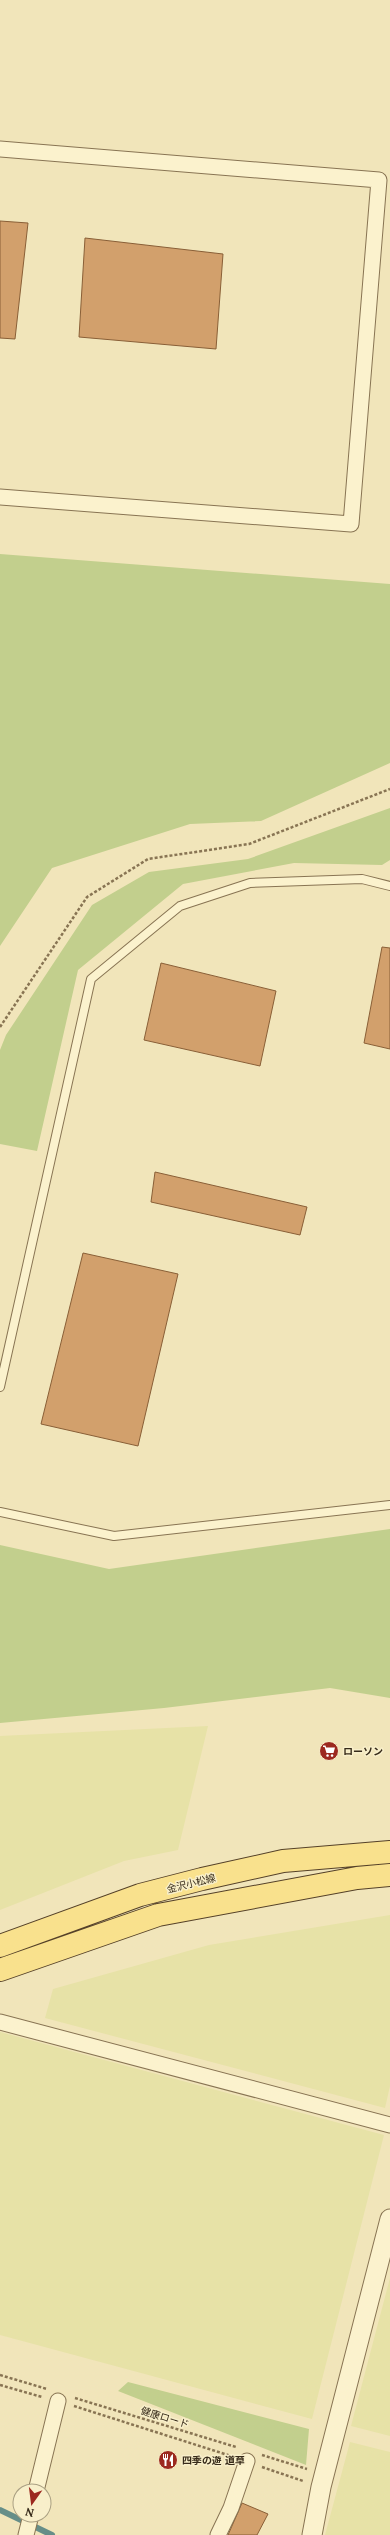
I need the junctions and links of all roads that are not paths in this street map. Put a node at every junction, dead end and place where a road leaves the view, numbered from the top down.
1 (0, 149) edge
2 (384, 181) edge
3 (0, 496) edge
4 (390, 886) edge
5 (0, 1387) edge
6 (390, 1505) edge
7 (0, 1512) edge
8 (390, 1852) edge
9 (390, 1875) edge
10 (0, 1946) edge
11 (0, 1970) edge
12 (0, 2022) edge
13 (390, 2125) edge
14 (390, 2219) edge
15 (60, 2396) road end
16 (249, 2455) road end
17 (38, 2483) edge
18 (28, 2523) edge
19 (26, 2535) edge
20 (218, 2535) edge
21 (312, 2535) edge

1 - 2 street
2 - 3 street
4 - 5 lane
6 - 7 lane
8 - 10 main road, 金沢小松線
9 - 11 main road
12 - 13 street
14 - 21 street
15 - 17 street
16 - 20 street
18 - 19 street

